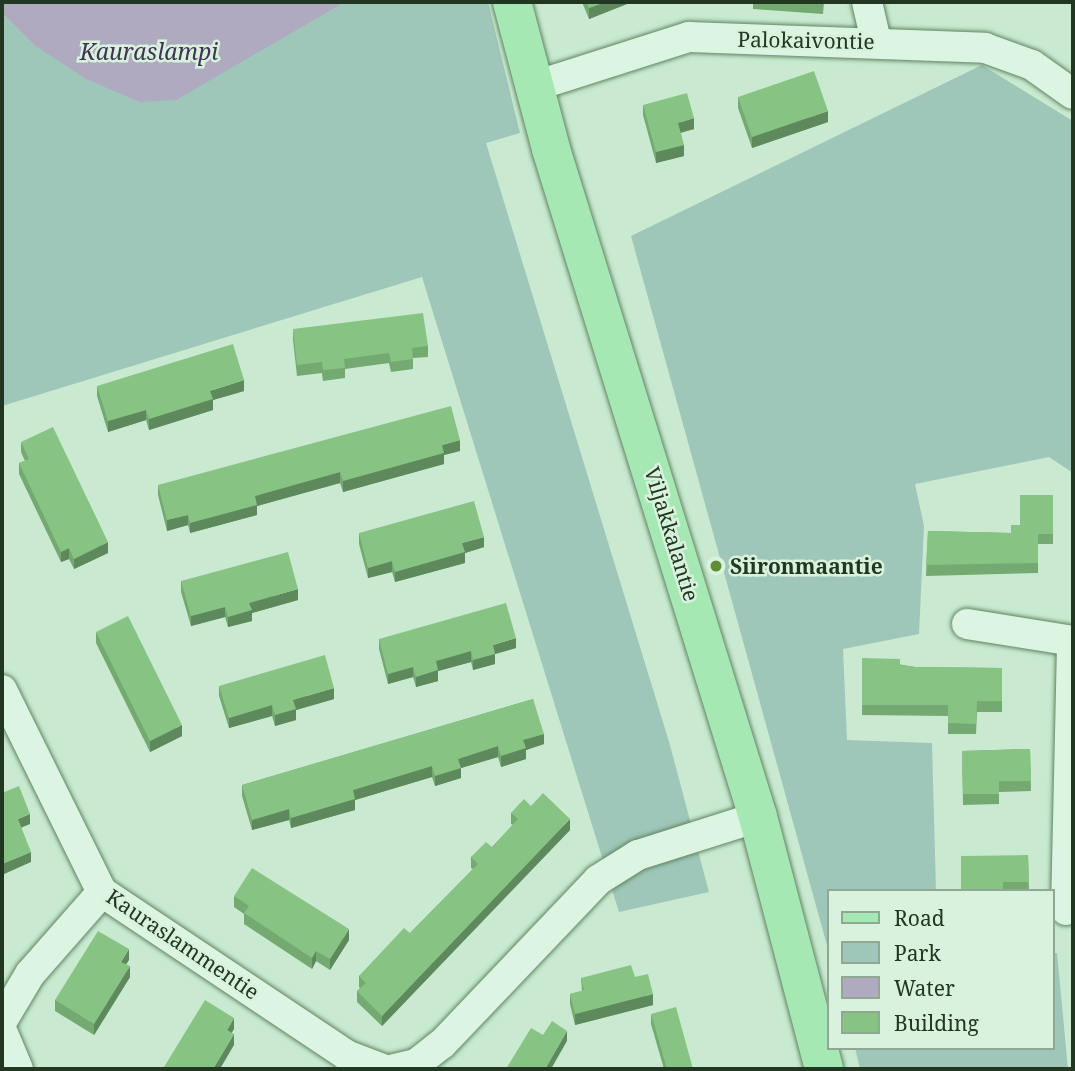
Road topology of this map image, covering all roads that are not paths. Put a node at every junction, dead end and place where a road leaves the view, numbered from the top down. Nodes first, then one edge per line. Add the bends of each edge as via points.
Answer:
1 (512, 2) edge
2 (867, 2) edge
3 (876, 41) junction
4 (535, 86) junction
5 (1073, 94) edge
6 (967, 624) dead end
7 (1073, 641) edge
8 (2, 690) edge
9 (758, 817) junction
10 (102, 892) junction
11 (1066, 910) dead end
12 (2, 1021) edge
13 (2, 1031) edge
14 (409, 1068) edge
15 (18, 1069) edge
16 (383, 1069) edge
17 (824, 1069) edge

1 - 4 main road, Viljakkalantie
2 - 3 street
3 - 4 street, Palokaivontie via 689,37
3 - 5 street, Palokaivontie via 985,48 1032,65
4 - 9 main road, Viljakkalantie
6 - 7 street
7 - 11 street
8 - 10 street, Kauraslammentie
9 - 14 street via 638,855 598,880 442,1044
9 - 17 main road, Viljakkalantie
10 - 12 street via 30,974
10 - 16 street, Kauraslammentie via 346,1055
13 - 15 street

